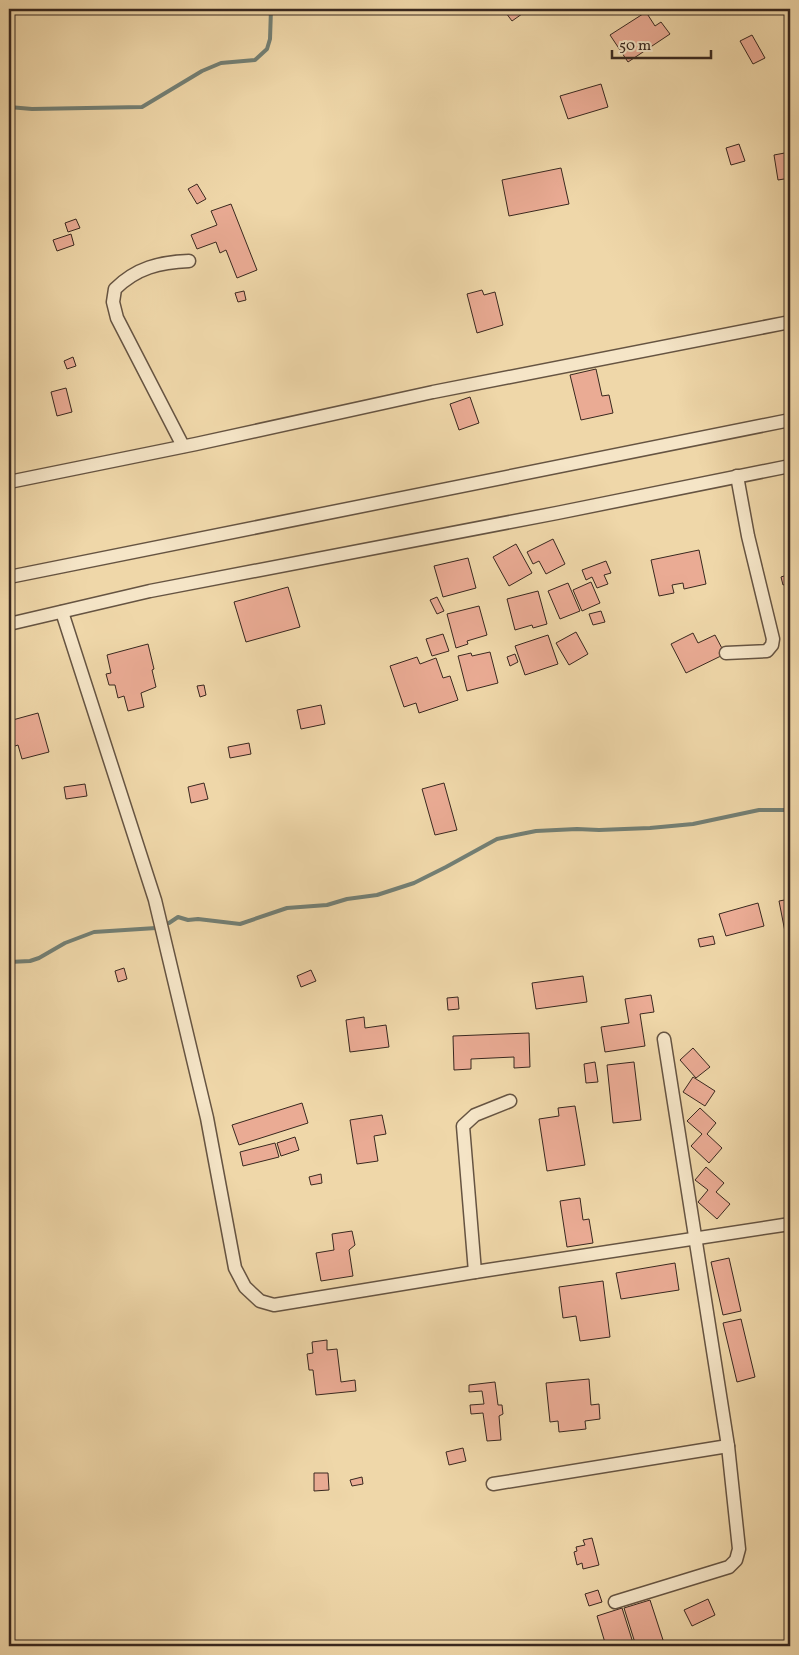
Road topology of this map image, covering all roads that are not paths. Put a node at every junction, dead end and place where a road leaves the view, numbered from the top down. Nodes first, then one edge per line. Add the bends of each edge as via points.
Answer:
1 (189, 261) dead end
2 (790, 322) edge
3 (790, 420) edge
4 (183, 446) junction
5 (790, 466) edge
6 (737, 476) junction
7 (9, 482) edge
8 (9, 577) edge
9 (62, 612) junction
10 (9, 624) edge
11 (726, 653) dead end
12 (664, 1039) dead end
13 (510, 1101) dead end
14 (790, 1224) edge
15 (696, 1239) junction
16 (475, 1272) junction
17 (728, 1446) junction
18 (493, 1484) dead end
19 (615, 1602) dead end

1 - 4 street via 159,263 136,273 115,289 113,302 117,318
2 - 4 street via 433,392
3 - 8 street
4 - 7 street
5 - 6 street
6 - 9 street via 159,589
6 - 11 street via 773,639 767,650
9 - 10 street
9 - 16 street via 155,900 207,1118 235,1268 245,1287 260,1301 274,1305
12 - 15 street
13 - 16 street via 475,1116 463,1126
14 - 15 street
15 - 16 street
15 - 17 street
17 - 18 street
17 - 19 street via 739,1549 736,1560 729,1567

